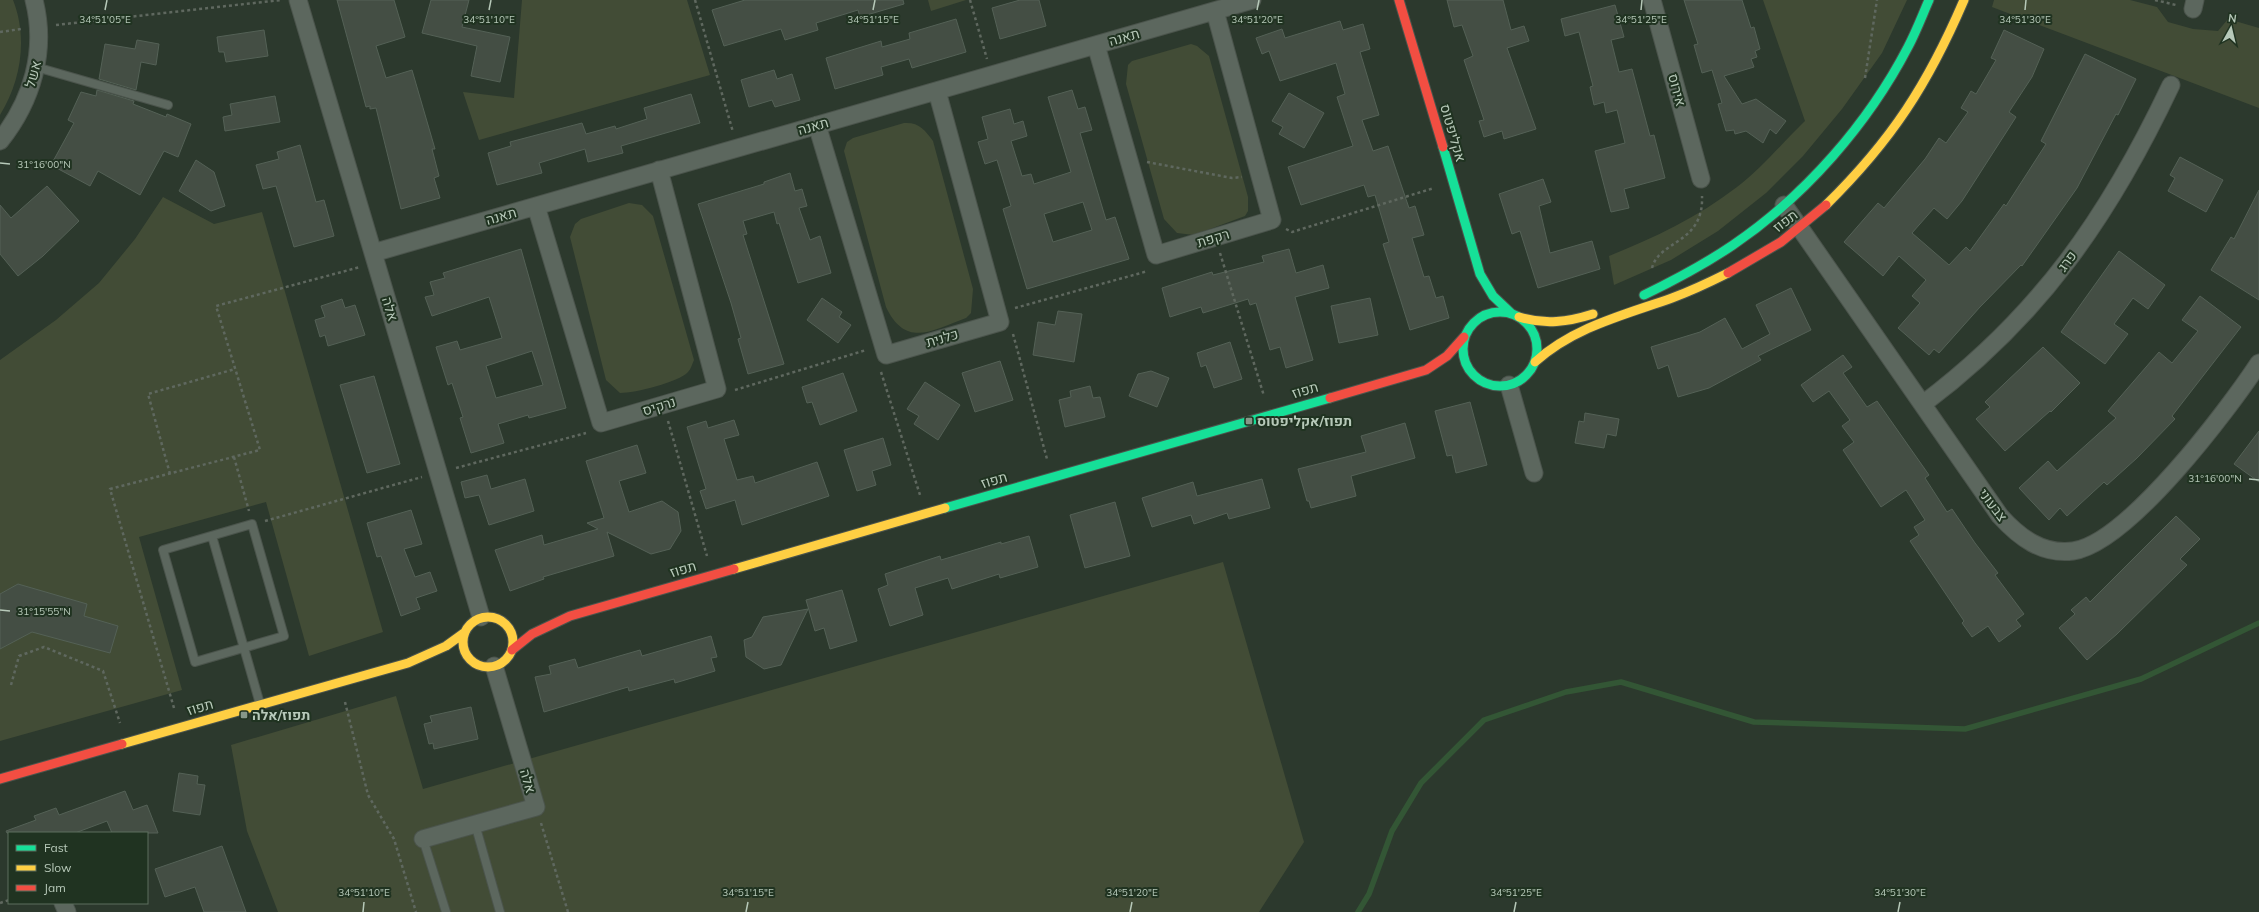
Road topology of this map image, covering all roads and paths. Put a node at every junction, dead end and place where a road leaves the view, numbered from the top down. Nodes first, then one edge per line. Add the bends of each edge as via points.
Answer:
1 (34, 0) edge
2 (281, 0) edge
3 (298, 0) edge
4 (694, 0) edge
5 (970, 0) edge
6 (1252, 0) edge
7 (1399, 0) edge
8 (1652, 0) edge
9 (1877, 0) edge
10 (1929, 0) edge
11 (1964, 0) edge
12 (1215, 11) junction
13 (39, 27) junction
14 (1096, 45) junction
15 (36, 67) junction
16 (992, 75) junction
17 (2171, 85) dead end
18 (1864, 86) dead end
19 (937, 91) junction
20 (168, 105) dead end
21 (817, 125) junction
22 (0, 142) edge
23 (738, 148) junction
24 (1129, 158) junction
25 (659, 170) junction
26 (1259, 172) junction
27 (1701, 179) joint
28 (1453, 182) junction
29 (1784, 205) junction
30 (536, 206) junction
31 (1272, 220) junction
32 (1800, 228) junction
33 (1216, 238) junction
34 (1156, 255) junction
35 (374, 258) junction
36 (1480, 274) junction
37 (1651, 292) junction
38 (1479, 294) dead end
39 (1632, 300) dead end
40 (1476, 306) dead end
41 (1605, 310) dead end
42 (1516, 316) junction
43 (998, 317) junction
44 (1466, 333) junction
45 (884, 350) junction
46 (1535, 362) junction
47 (2259, 363) edge
48 (235, 369) junction
49 (1426, 370) junction
50 (1444, 371) dead end
51 (1462, 374) dead end
52 (1476, 378) junction
53 (1509, 385) junction
54 (717, 389) junction
55 (1922, 404) junction
56 (663, 405) junction
57 (1270, 415) junction
58 (601, 423) junction
59 (260, 450) dead end
60 (234, 457) dead end
61 (438, 473) junction
62 (170, 474) dead end
63 (1534, 474) dead end
64 (1052, 478) junction
65 (926, 514) junction
66 (252, 524) junction
67 (212, 536) junction
68 (713, 575) junction
69 (570, 616) junction
70 (481, 617) junction
71 (501, 620) junction
72 (536, 620) dead end
73 (515, 621) dead end
74 (464, 633) junction
75 (244, 648) junction
76 (512, 650) junction
77 (442, 659) dead end
78 (459, 660) dead end
79 (408, 663) junction
80 (475, 663) junction
81 (494, 666) junction
82 (341, 682) junction
83 (11, 685) dead end
84 (260, 705) junction
85 (126, 743) junction
86 (0, 779) edge
87 (536, 807) junction
88 (475, 824) junction
89 (423, 839) joint
90 (416, 912) edge
91 (446, 912) edge
92 (500, 912) edge
93 (568, 912) edge

1 - 13 street, אשל
2 - 13 path
3 - 35 street, אלה
4 - 23 path
5 - 16 path
6 - 12 street, תאנה
7 - 28 street, אקליפטוס
8 - 27 street, אירוס
9 - 18 path
10 - 29 street, תפוז via 1904,57 1883,90 1820,169
11 - 32 street, תפוז via 1952,33 1910,109 1854,178
12 - 14 street, תאנה
12 - 26 street
13 - 15 street, אשל via 40,42
14 - 16 street, תאנה
14 - 24 street
15 - 20 lane
15 - 22 street, אשל via 19,112
16 - 19 street, תאנה
17 - 55 street, פרג via 2124,178 2066,264 1999,340 1962,374
19 - 21 street, תאנה
19 - 43 street
21 - 23 street, תאנה
21 - 45 street
23 - 25 street, תאנה
24 - 26 path via 1232,178
24 - 34 street
25 - 30 street, תאנה
25 - 54 street
26 - 31 street
27 - 37 path via 1702,202 1699,216 1688,234 1656,258 1652,269
28 - 31 path via 1292,232
28 - 36 street, אקליפטוס
29 - 32 street, צבעוני
29 - 37 street, תפוז via 1715,258
30 - 35 street, תאנה
30 - 58 street
31 - 33 street, רקפת
32 - 46 street, תפוז via 1732,272 1692,291 1583,330 1554,345
32 - 55 street, צבעוני
33 - 34 street, רקפת
33 - 57 path
34 - 43 path via 1148,272
35 - 48 path via 216,306
35 - 61 street, אלה
36 - 38 street, אקליפטוס
36 - 42 street, אקליפטוס via 1493,296
37 - 39 street, תפוז
40 - 44 street
41 - 42 street via 1562,322 1540,322
42 - 44 street via 1497,312 1483,315
42 - 46 street via 1525,321 1533,333 1537,347
43 - 45 street, כלנית
43 - 64 path via 1013,334
44 - 49 street, תפוז via 1447,356
44 - 52 street via 1463,359
45 - 54 path via 730,392
45 - 65 path via 880,369
46 - 53 street via 1528,374
47 - 55 street, צבעוני via 2211,430 2168,479 2121,526 2089,547 2073,551 2042,548 2013,530 2000,516
48 - 59 path
48 - 62 path via 148,394
49 - 50 street, תפוז
49 - 57 street, תפוז
51 - 52 street
52 - 53 street via 1494,386
53 - 63 street
54 - 56 street, נרקיס
56 - 58 street, נרקיס
56 - 68 path
57 - 64 street, תפוז
58 - 61 path via 594,431
60 - 66 path
61 - 66 path
61 - 70 street, אלה
64 - 65 street, תפוז
65 - 68 street, תפוז
66 - 67 lane
66 - 75 lane via 284,636
67 - 75 lane
67 - 75 lane via 163,550 195,662
68 - 69 street, תפוז
69 - 72 street, תפוז
69 - 76 street, תפוז via 532,634
70 - 71 street via 491,616
70 - 74 street via 472,621
71 - 73 street
71 - 76 street via 508,626 512,635
74 - 79 street, תפוז via 446,646
74 - 80 street via 463,648 467,657
75 - 84 lane
76 - 81 street via 503,662
77 - 79 street, תפוז
78 - 80 street
79 - 82 street, תפוז
80 - 81 street via 484,667
81 - 87 street, אלה
82 - 84 street, תפוז
82 - 90 path via 368,795 394,839
83 - 85 path via 19,656 44,647 103,671
84 - 85 street, תפוז
85 - 86 street, תפוז
87 - 88 street, אלה
87 - 93 path
88 - 89 street, אלה
88 - 92 lane
89 - 91 lane

